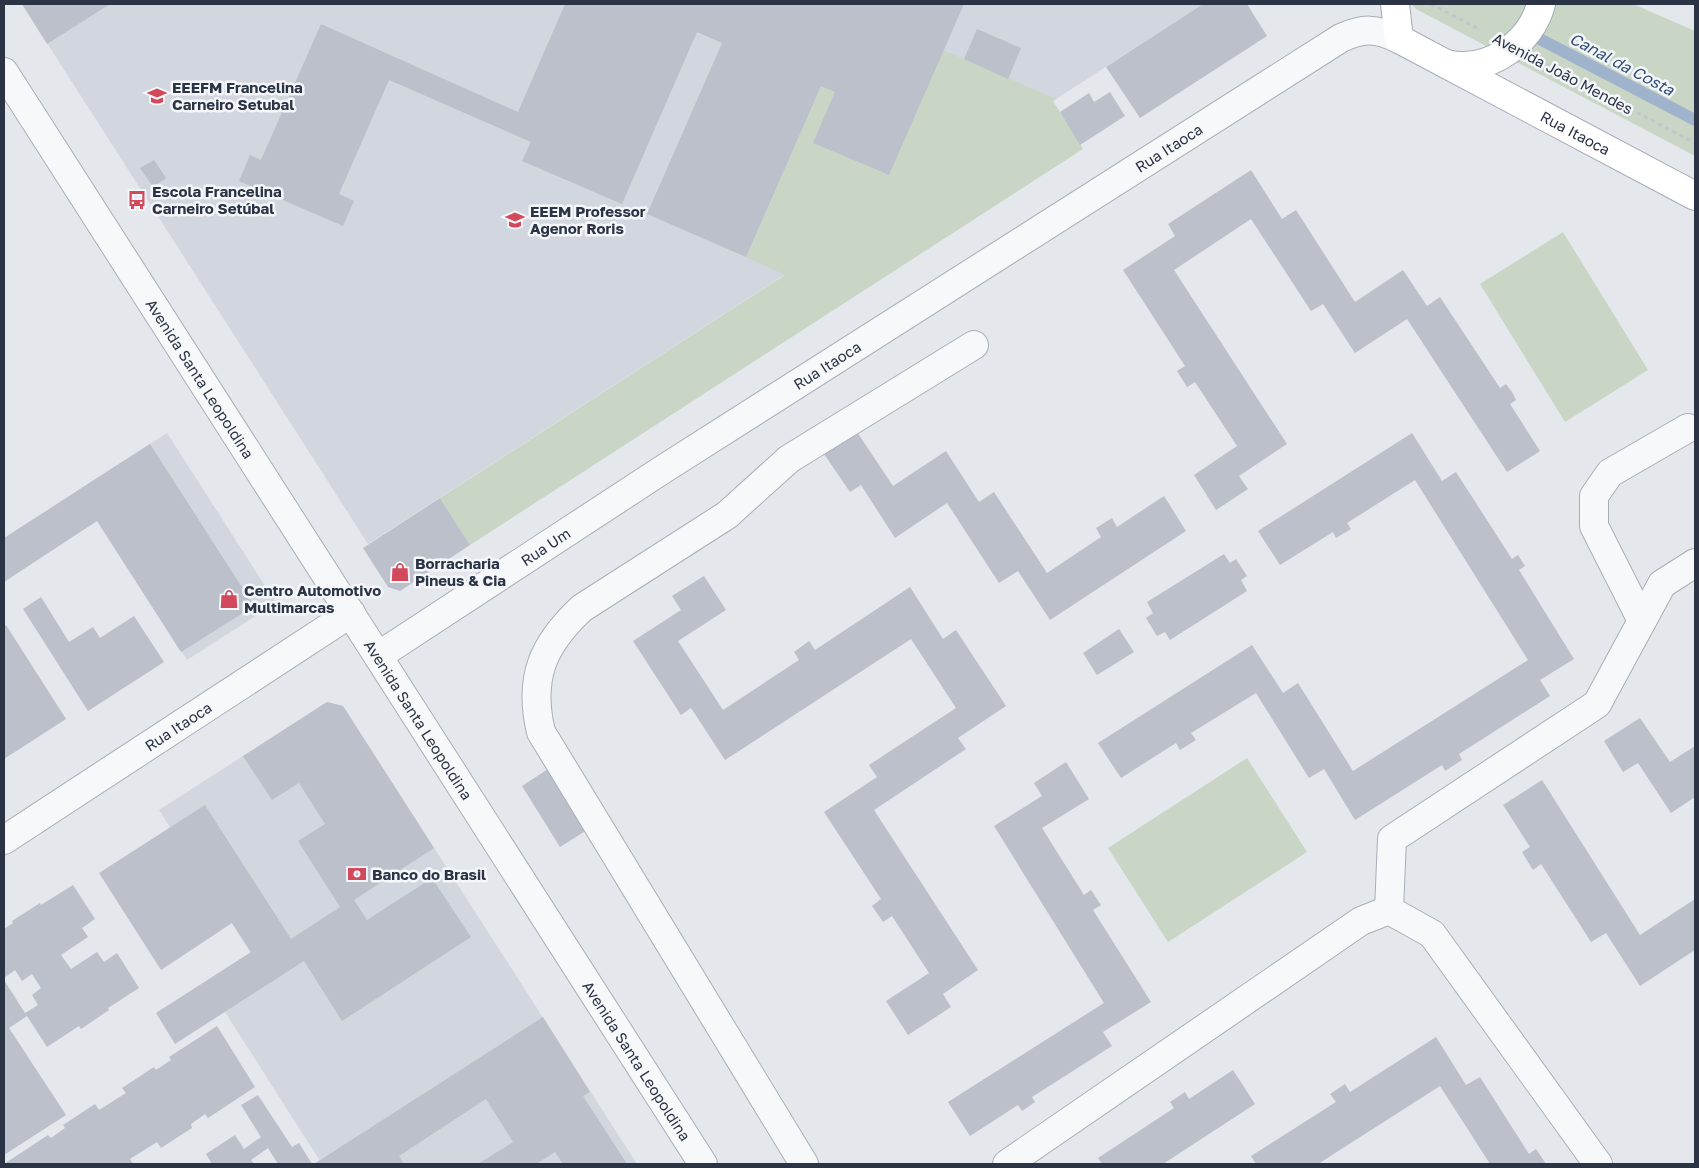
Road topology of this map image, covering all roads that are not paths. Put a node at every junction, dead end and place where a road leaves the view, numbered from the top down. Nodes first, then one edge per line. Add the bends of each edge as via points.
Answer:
1 (1395, 4) edge
2 (1540, 4) edge
3 (1399, 39) junction
4 (1444, 63) junction
5 (4, 72) edge
6 (1695, 196) edge
7 (974, 345) dead end
8 (1688, 428) dead end
9 (662, 470) joint
10 (1695, 563) edge
11 (351, 613) junction
12 (1642, 621) junction
13 (378, 656) junction
14 (4, 840) edge
15 (1388, 910) junction
16 (703, 1164) edge
17 (804, 1164) edge
18 (1007, 1164) edge
19 (1598, 1164) edge

1 - 3 main road
2 - 4 main road via 1534,22 1520,41 1501,56 1479,64 1455,66
3 - 4 main road, Rua Itaoca
3 - 9 street, Rua Itaoca via 1385,32 1370,30 1341,38
4 - 6 main road, Rua Itaoca
5 - 11 street, Avenida Santa Leopoldina
7 - 17 street via 789,459 727,515 582,608 553,639 538,676 536,713 541,732
8 - 12 street via 1610,473 1594,496 1594,526
9 - 13 street, Rua Um
10 - 12 street via 1662,584
11 - 13 street, Avenida Santa Leopoldina
11 - 14 street, Rua Itaoca
12 - 15 street via 1597,704 1392,839
13 - 16 street, Avenida Santa Leopoldina
15 - 18 street via 1361,921
15 - 19 street via 1432,934

